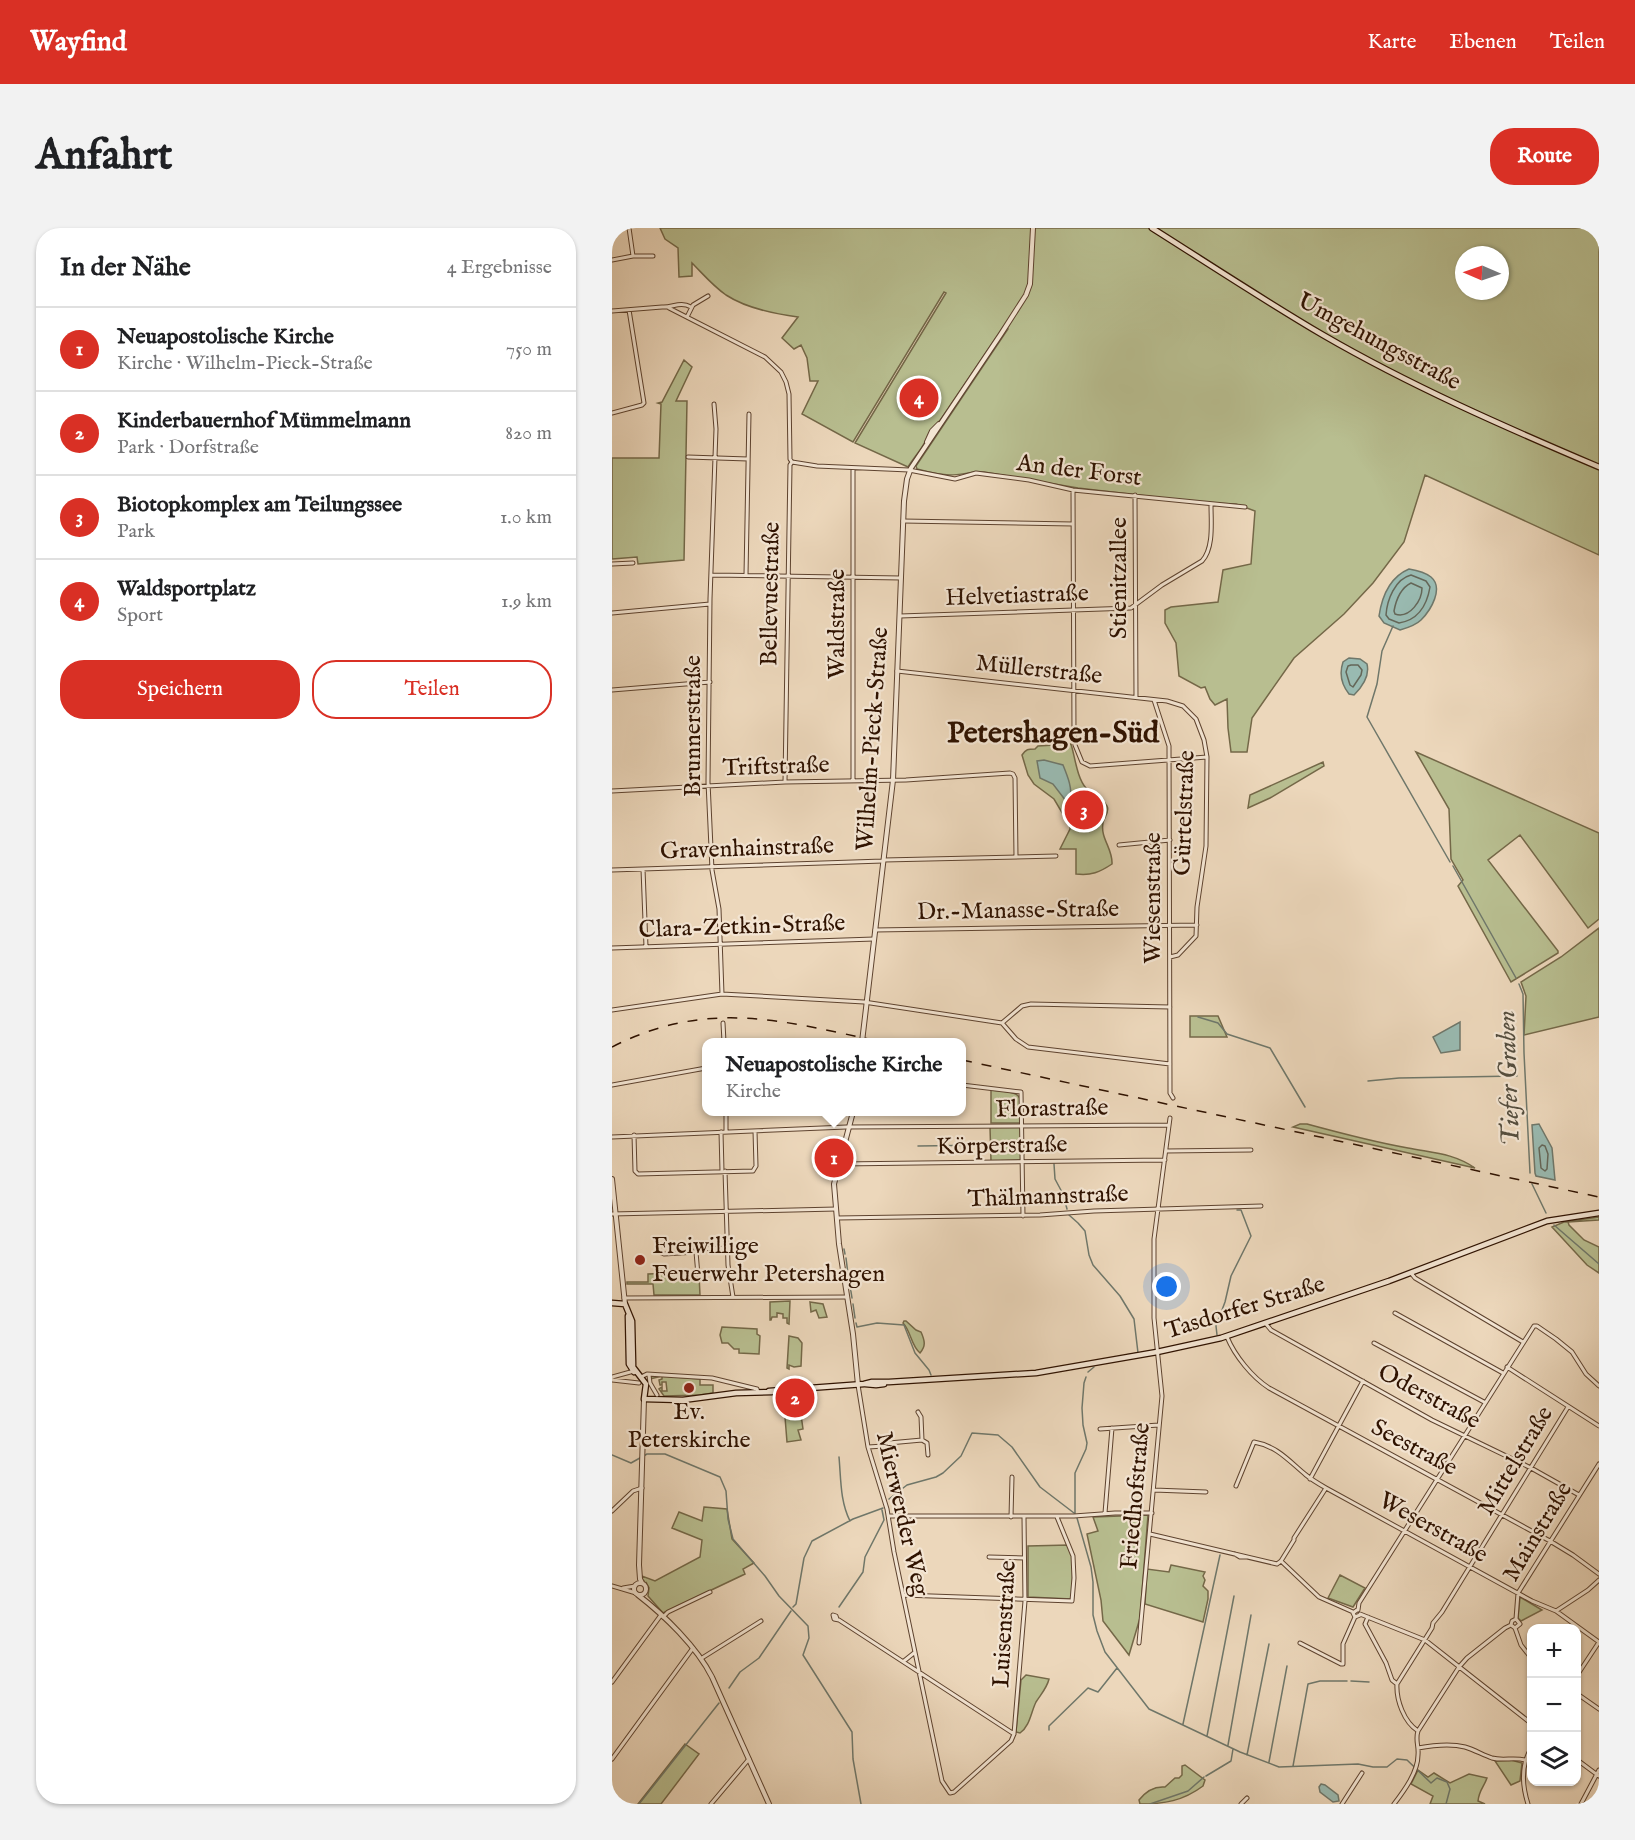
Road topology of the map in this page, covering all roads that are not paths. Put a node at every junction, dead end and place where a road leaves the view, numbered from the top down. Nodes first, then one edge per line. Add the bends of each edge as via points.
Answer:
1 (629, 228) edge
2 (1033, 228) edge
3 (1152, 228) edge
4 (633, 256) junction
5 (653, 256) dead end
6 (612, 260) edge
7 (708, 296) dead end
8 (691, 307) junction
9 (669, 308) junction
10 (629, 310) junction
11 (612, 311) edge
12 (687, 318) junction
13 (714, 404) dead end
14 (612, 413) edge
15 (749, 414) dead end
16 (688, 457) dead end
17 (715, 457) junction
18 (748, 459) junction
19 (792, 462) junction
20 (1599, 467) edge
21 (853, 468) junction
22 (909, 470) junction
23 (1073, 490) junction
24 (1135, 495) junction
25 (1210, 505) junction
26 (1245, 507) dead end
27 (903, 521) junction
28 (1073, 524) junction
29 (633, 563) dead end
30 (612, 564) edge
31 (712, 575) junction
32 (746, 575) junction
33 (788, 576) junction
34 (853, 577) junction
35 (901, 578) junction
36 (710, 604) junction
37 (1135, 605) junction
38 (1073, 610) junction
39 (612, 613) edge
40 (900, 616) junction
41 (897, 671) junction
42 (710, 682) junction
43 (612, 690) edge
44 (1073, 691) junction
45 (1136, 697) junction
46 (1154, 700) junction
47 (1176, 702) joint
48 (1207, 757) junction
49 (1169, 760) junction
50 (893, 780) junction
51 (853, 781) junction
52 (785, 782) junction
53 (708, 785) junction
54 (612, 791) edge
55 (1170, 840) junction
56 (1119, 845) dead end
57 (1056, 856) dead end
58 (1016, 857) junction
59 (883, 861) junction
60 (712, 867) junction
61 (643, 869) junction
62 (612, 870) edge
63 (1170, 925) junction
64 (1197, 925) junction
65 (875, 930) junction
66 (874, 939) junction
67 (720, 944) junction
68 (646, 947) junction
69 (612, 948) edge
70 (1170, 957) junction
71 (722, 994) junction
72 (867, 1002) junction
73 (1170, 1007) junction
74 (612, 1010) edge
75 (723, 1023) dead end
76 (1002, 1023) junction
77 (724, 1038) edge
78 (862, 1038) edge
79 (1170, 1064) junction
80 (702, 1069) edge
81 (612, 1085) edge
82 (966, 1085) edge
83 (1173, 1098) dead end
84 (726, 1116) edge
85 (853, 1116) edge
86 (1170, 1118) dead end
87 (1169, 1125) junction
88 (1022, 1126) junction
89 (851, 1127) junction
90 (755, 1131) junction
91 (721, 1132) junction
92 (726, 1132) junction
93 (633, 1136) junction
94 (612, 1137) edge
95 (1251, 1150) dead end
96 (1166, 1151) junction
97 (1165, 1160) junction
98 (1023, 1162) junction
99 (840, 1164) junction
100 (724, 1171) junction
101 (612, 1179) edge
102 (1261, 1206) dead end
103 (1159, 1208) junction
104 (836, 1209) junction
105 (726, 1210) junction
106 (1599, 1213) edge
107 (614, 1214) edge
108 (1023, 1216) junction
109 (837, 1218) junction
110 (727, 1248) junction
111 (659, 1252) dead end
112 (696, 1252) junction
113 (1411, 1273) junction
114 (698, 1275) dead end
115 (733, 1297) junction
116 (847, 1297) junction
117 (625, 1301) junction
118 (612, 1303) edge
119 (1395, 1313) dead end
120 (1266, 1324) junction
121 (1227, 1337) junction
122 (1523, 1342) junction
123 (1374, 1343) dead end
124 (1157, 1352) junction
125 (1506, 1367) junction
126 (634, 1371) junction
127 (1503, 1373) junction
128 (649, 1374) junction
129 (612, 1379) edge
130 (640, 1379) junction
131 (1364, 1381) junction
132 (737, 1383) junction
133 (858, 1384) junction
134 (1599, 1386) edge
135 (758, 1392) junction
136 (736, 1393) junction
137 (657, 1395) dead end
138 (644, 1399) junction
139 (1484, 1402) junction
140 (1568, 1407) junction
141 (918, 1412) dead end
142 (1160, 1425) junction
143 (1339, 1426) junction
144 (1599, 1426) edge
145 (1112, 1428) junction
146 (1100, 1429) dead end
147 (1464, 1435) junction
148 (922, 1440) junction
149 (868, 1447) junction
150 (928, 1455) dead end
151 (1599, 1464) edge
152 (1531, 1468) junction
153 (1012, 1477) dead end
154 (1311, 1479) junction
155 (1438, 1479) junction
156 (1236, 1486) dead end
157 (642, 1488) junction
158 (1326, 1488) junction
159 (1154, 1490) junction
160 (1206, 1492) dead end
161 (1579, 1495) junction
162 (612, 1511) edge
163 (1152, 1513) junction
164 (1105, 1514) junction
165 (1503, 1515) junction
166 (889, 1516) junction
167 (1011, 1517) junction
168 (1024, 1517) junction
169 (1057, 1517) junction
170 (1404, 1531) junction
171 (1150, 1534) junction
172 (1550, 1541) junction
173 (989, 1557) dead end
174 (1024, 1558) junction
175 (1281, 1562) junction
176 (639, 1565) junction
177 (1470, 1567) junction
178 (1599, 1574) edge
179 (1599, 1580) edge
180 (642, 1583) junction
181 (635, 1585) junction
182 (614, 1586) edge
183 (645, 1592) junction
184 (710, 1592) dead end
185 (1518, 1593) junction
186 (637, 1594) junction
187 (903, 1595) junction
188 (1025, 1601) junction
189 (650, 1605) junction
190 (1556, 1611) junction
191 (1357, 1612) junction
192 (662, 1616) junction
193 (1368, 1617) junction
194 (837, 1619) dead end
195 (1516, 1620) junction
196 (761, 1621) dead end
197 (1511, 1625) junction
198 (1515, 1628) junction
199 (1425, 1640) junction
200 (1599, 1642) edge
201 (1139, 1643) dead end
202 (1300, 1643) dead end
203 (693, 1648) junction
204 (915, 1651) junction
205 (1527, 1653) edge
206 (702, 1658) junction
207 (904, 1661) junction
208 (1459, 1667) junction
209 (1581, 1669) edge
210 (920, 1672) junction
211 (612, 1682) edge
212 (1397, 1684) junction
213 (1581, 1696) edge
214 (1599, 1709) edge
215 (1527, 1720) edge
216 (1418, 1731) junction
217 (1014, 1734) junction
218 (1418, 1748) junction
219 (612, 1759) edge
220 (748, 1759) junction
221 (1526, 1760) joint
222 (1581, 1763) edge
223 (1599, 1770) edge
224 (1362, 1773) dead end
225 (1598, 1775) edge
226 (1247, 1797) dead end
227 (711, 1804) edge
228 (769, 1804) edge
229 (1241, 1804) edge
230 (1342, 1804) edge
231 (1394, 1804) edge
232 (1528, 1804) edge
233 (1581, 1804) edge

1 - 4 street
2 - 22 street, Wilhelm-Pieck-Straße via 1026,295
3 - 20 main road, Umgehungsstraße via 1282,311 1368,360 1460,406
4 - 5 street
4 - 6 street
7 - 8 street
8 - 9 street via 680,304
8 - 12 street
9 - 10 street
9 - 12 street, Bellevuestraße
10 - 11 street
10 - 14 street via 644,403
12 - 19 street, Bellevuestraße via 771,362 780,372 786,382 790,407
13 - 17 street, Brunnerstraße
15 - 18 street
16 - 17 street
17 - 18 street
17 - 31 street, Brunnerstraße
18 - 32 street
19 - 21 street, An der Forst
19 - 33 street, Bellevuestraße
21 - 22 street, An der Forst
21 - 34 street, Waldstraße
22 - 23 street, An der Forst via 955,479 976,473
22 - 27 street, Wilhelm-Pieck-Straße
23 - 24 street, An der Forst
23 - 28 street
24 - 25 street, An der Forst
24 - 37 street, Stienitzallee
25 - 26 street, An der Forst
25 - 37 street via 1207,555
27 - 28 street
27 - 35 street, Wilhelm-Pieck-Straße
28 - 38 street
29 - 30 street
31 - 32 street
31 - 36 street, Brunnerstraße
32 - 33 street
33 - 34 street
33 - 52 street, Bellevuestraße
34 - 35 street
34 - 51 street, Waldstraße
35 - 40 street, Wilhelm-Pieck-Straße
36 - 39 street
36 - 42 street, Brunnerstraße
37 - 38 street, Helvetiastraße
37 - 45 street, Stienitzallee
38 - 40 street, Helvetiastraße
38 - 44 street
40 - 41 street, Wilhelm-Pieck-Straße
41 - 44 street, Müllerstraße
41 - 50 street, Wilhelm-Pieck-Straße
42 - 43 street
42 - 53 street, Brunnerstraße
44 - 45 street, Müllerstraße
44 - 49 street via 1074,741 1086,765
45 - 46 street, Müllerstraße
46 - 47 street, Müllerstraße
46 - 49 street, Wiesenstraße via 1168,740
47 - 48 street, Gürtelstraße via 1196,719
48 - 49 street
48 - 64 street, Gürtelstraße via 1206,846
49 - 55 street, Wiesenstraße
50 - 51 street, Triftstraße
50 - 58 street, Triftstraße via 1010,772 1014,778
50 - 59 street, Wilhelm-Pieck-Straße
51 - 52 street, Triftstraße
52 - 53 street, Triftstraße
53 - 54 street, Triftstraße
53 - 60 street, Brunnerstraße
55 - 56 street
55 - 63 street, Wiesenstraße
57 - 58 street, Gravenhainstraße
58 - 59 street, Gravenhainstraße
59 - 60 street, Gravenhainstraße
59 - 65 street, Wilhelm-Pieck-Straße
60 - 61 street, Gravenhainstraße
60 - 67 street, Brunnerstraße
61 - 62 street, Gravenhainstraße
61 - 68 street
63 - 64 street, Dr.-Manasse-Straße
63 - 65 street, Dr.-Manasse-Straße
63 - 70 street, Wiesenstraße
64 - 70 street, Gürtelstraße via 1194,939 1178,955
65 - 66 street, Wilhelm-Pieck-Straße
66 - 67 street, Clara-Zetkin-Straße
66 - 72 street, Wilhelm-Pieck-Straße
67 - 68 street, Clara-Zetkin-Straße
67 - 71 street, Brunnerstraße
68 - 69 street, Clara-Zetkin-Straße
70 - 73 street, Wiesenstraße
71 - 72 street
71 - 74 street
72 - 76 street
72 - 78 street, Wilhelm-Pieck-Straße
73 - 76 street via 1026,1004
73 - 79 street, Wiesenstraße
75 - 77 street
76 - 79 street via 1028,1047
79 - 83 street, Wiesenstraße
80 - 81 street
82 - 88 street via 1022,1092
84 - 92 street
85 - 89 street
86 - 87 street, Friedhofstraße
87 - 88 street, Florastraße
87 - 96 street, Friedhofstraße
88 - 89 street, Florastraße
88 - 98 street
89 - 90 street, Florastraße
89 - 99 street
90 - 92 street, Florastraße
90 - 100 street via 756,1168
91 - 92 street, Florastraße
91 - 93 street, Florastraße
91 - 100 street
93 - 94 street, Florastraße
93 - 100 street via 638,1174
95 - 96 street
96 - 97 street, Friedhofstraße
97 - 98 street, Körperstraße
97 - 103 street, Friedhofstraße
98 - 99 street, Körperstraße
98 - 108 street
99 - 104 street via 835,1182
100 - 105 street
101 - 107 street
102 - 103 street, Thälmannstraße
103 - 108 street, Thälmannstraße
103 - 124 street, Friedhofstraße via 1154,1256
104 - 105 street
104 - 109 street
105 - 107 street
105 - 110 street
106 - 113 main road, Tasdorfer Straße via 1547,1221
107 - 117 street
108 - 109 street, Thälmannstraße
109 - 116 street
110 - 112 street
110 - 115 street
111 - 112 street
112 - 114 street
113 - 120 main road, Tasdorfer Straße
113 - 122 street
115 - 116 street
115 - 117 street
116 - 133 street
117 - 118 main road
117 - 126 main road via 632,1321
119 - 127 street
120 - 121 main road, Tasdorfer Straße
120 - 131 street, Oderstraße
121 - 124 main road, Tasdorfer Straße
121 - 143 street, Seestraße via 1263,1384
122 - 125 street
122 - 134 street via 1534,1326 1565,1346
123 - 139 street
124 - 133 main road, Tasdorfer Straße via 1036,1373
124 - 142 street, Friedhofstraße via 1162,1396
125 - 127 street
125 - 140 street
126 - 129 street
126 - 130 main road
127 - 139 street
128 - 130 street
128 - 132 street
128 - 137 street
129 - 130 street
130 - 138 main road via 646,1384
131 - 143 street
131 - 147 street, Oderstraße
132 - 135 street
132 - 136 street
133 - 135 main road, Tasdorfer Straße
133 - 149 street, Mierwerder Weg
135 - 136 main road, Tasdorfer Straße
136 - 138 main road, Tasdorfer Straße via 691,1399
138 - 157 street
139 - 147 street
140 - 144 street
140 - 152 street, Mittelstraße
141 - 148 street
142 - 145 street
142 - 159 street, Friedhofstraße
143 - 154 street
143 - 155 street, Seestraße
145 - 146 street
145 - 164 street
147 - 152 street, Oderstraße
147 - 155 street
148 - 149 street
148 - 150 street via 927,1443
149 - 166 street, Mierwerder Weg
151 - 161 street, Mainstraße
152 - 161 street, Oderstraße
152 - 165 street, Mittelstraße
153 - 167 street
154 - 156 street, Weserstraße via 1277,1450 1254,1442
154 - 158 street, Weserstraße
155 - 165 street, Seestraße
155 - 170 street
157 - 162 street via 633,1491
157 - 176 street
158 - 170 street, Weserstraße
158 - 175 street
159 - 160 street
159 - 163 street, Friedhofstraße
161 - 172 street, Mainstraße
163 - 164 street
163 - 171 street, Friedhofstraße
164 - 169 street
165 - 172 street, Seestraße
165 - 177 street, Mittelstraße
166 - 167 street
166 - 187 street, Mierwerder Weg
167 - 168 street
168 - 169 street
168 - 174 street, Luisenstraße
169 - 188 street via 1073,1556 1072,1601
170 - 177 street, Weserstraße
170 - 191 street
171 - 175 street
171 - 201 street, Friedhofstraße
172 - 178 street, Seestraße
172 - 185 street, Mainstraße
173 - 174 street
174 - 188 street, Luisenstraße
175 - 191 street via 1319,1597
176 - 180 street
176 - 181 street
177 - 185 street, Weserstraße
177 - 199 street, Mittelstraße
179 - 190 street
180 - 181 street
180 - 183 street
181 - 182 street
181 - 186 street
182 - 186 street
183 - 186 street
183 - 189 street
184 - 192 street
185 - 190 street, Weserstraße
185 - 195 street, Mainstraße
186 - 189 street
187 - 188 street
187 - 204 street, Mierwerder Weg
188 - 217 street, Luisenstraße
189 - 192 street
190 - 200 street, Weserstraße
191 - 193 street
191 - 202 street via 1343,1644 1343,1664
192 - 203 street
192 - 211 street
193 - 199 street
193 - 212 street via 1365,1624
194 - 207 street
195 - 197 street
195 - 198 street, Mainstraße via 1520,1624
196 - 206 street
197 - 198 street
197 - 208 street
198 - 205 street
199 - 208 street
199 - 212 street, Mittelstraße
200 - 209 street
203 - 206 street
203 - 219 street
204 - 207 street
204 - 210 street, Mierwerder Weg
206 - 220 street
207 - 210 street
208 - 215 street
208 - 216 street
210 - 217 street
210 - 217 street, Mierwerder Weg via 942,1781 950,1793
212 - 216 street via 1409,1724
213 - 214 street
216 - 218 street
218 - 221 street via 1456,1745 1494,1758
218 - 231 street via 1415,1767
220 - 227 street
220 - 228 street
221 - 232 street via 1523,1782
222 - 225 street
223 - 225 street
224 - 230 street
225 - 233 street
226 - 229 street

